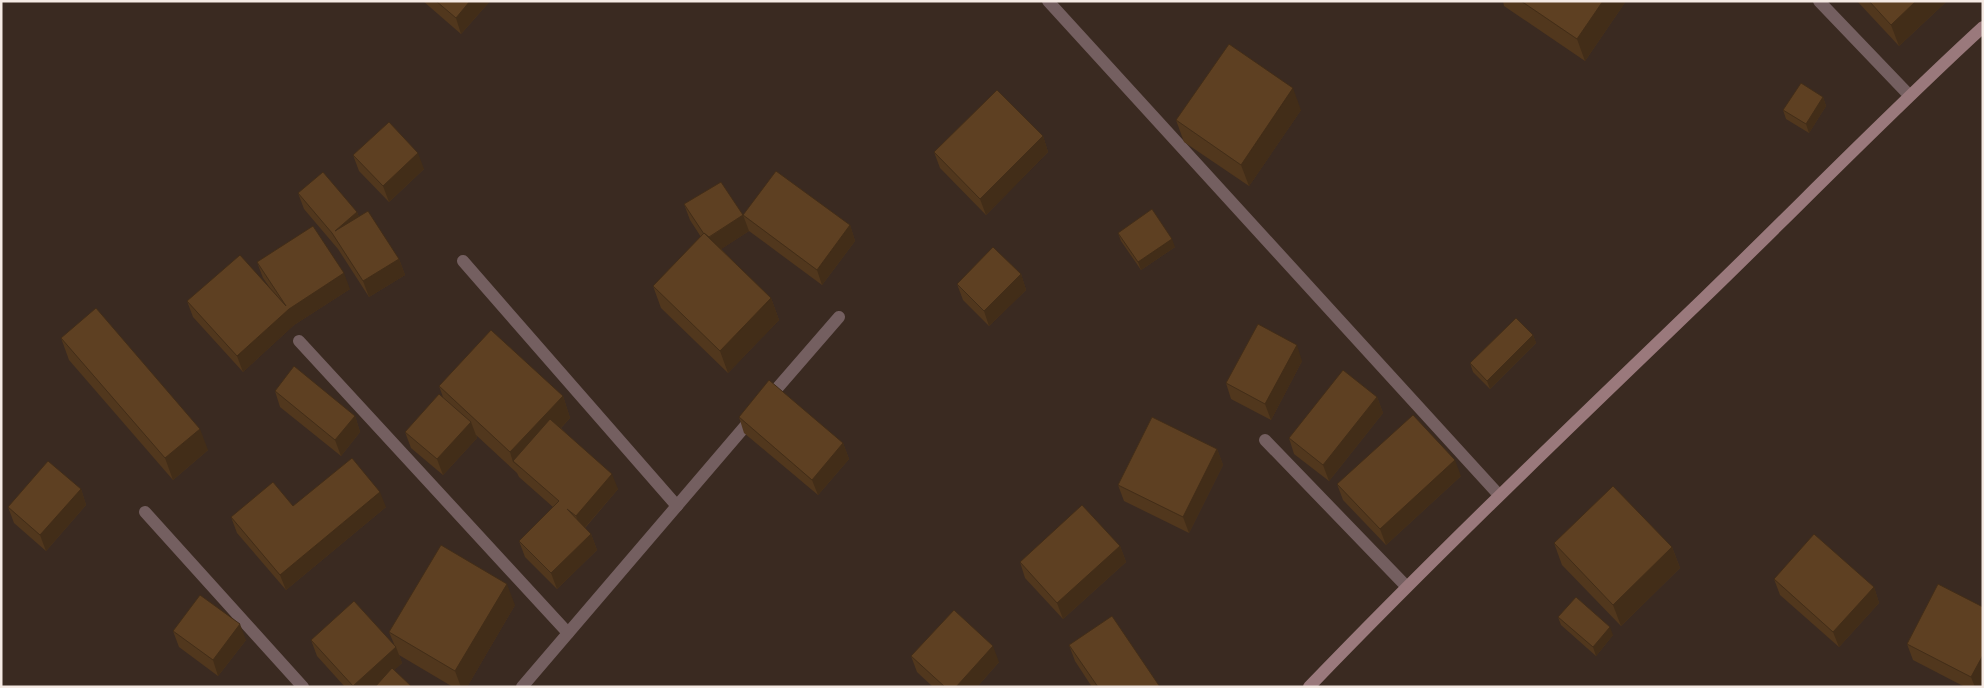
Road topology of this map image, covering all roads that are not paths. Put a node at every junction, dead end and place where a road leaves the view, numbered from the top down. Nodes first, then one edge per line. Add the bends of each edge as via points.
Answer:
1 (1048, 1) edge
2 (1819, 1) edge
3 (1983, 27) edge
4 (1909, 95) junction
5 (463, 261) dead end
6 (839, 317) dead end
7 (299, 341) dead end
8 (1265, 440) dead end
9 (1499, 495) junction
10 (677, 506) junction
11 (145, 512) dead end
12 (1406, 586) junction
13 (568, 633) junction
14 (303, 687) edge
15 (522, 687) edge
16 (1309, 687) edge

1 - 9 street
2 - 4 street
3 - 4 street
4 - 9 street
5 - 10 street
6 - 10 street
7 - 13 street
8 - 12 street
9 - 12 street
10 - 13 street
11 - 14 street
12 - 16 street
13 - 15 street

